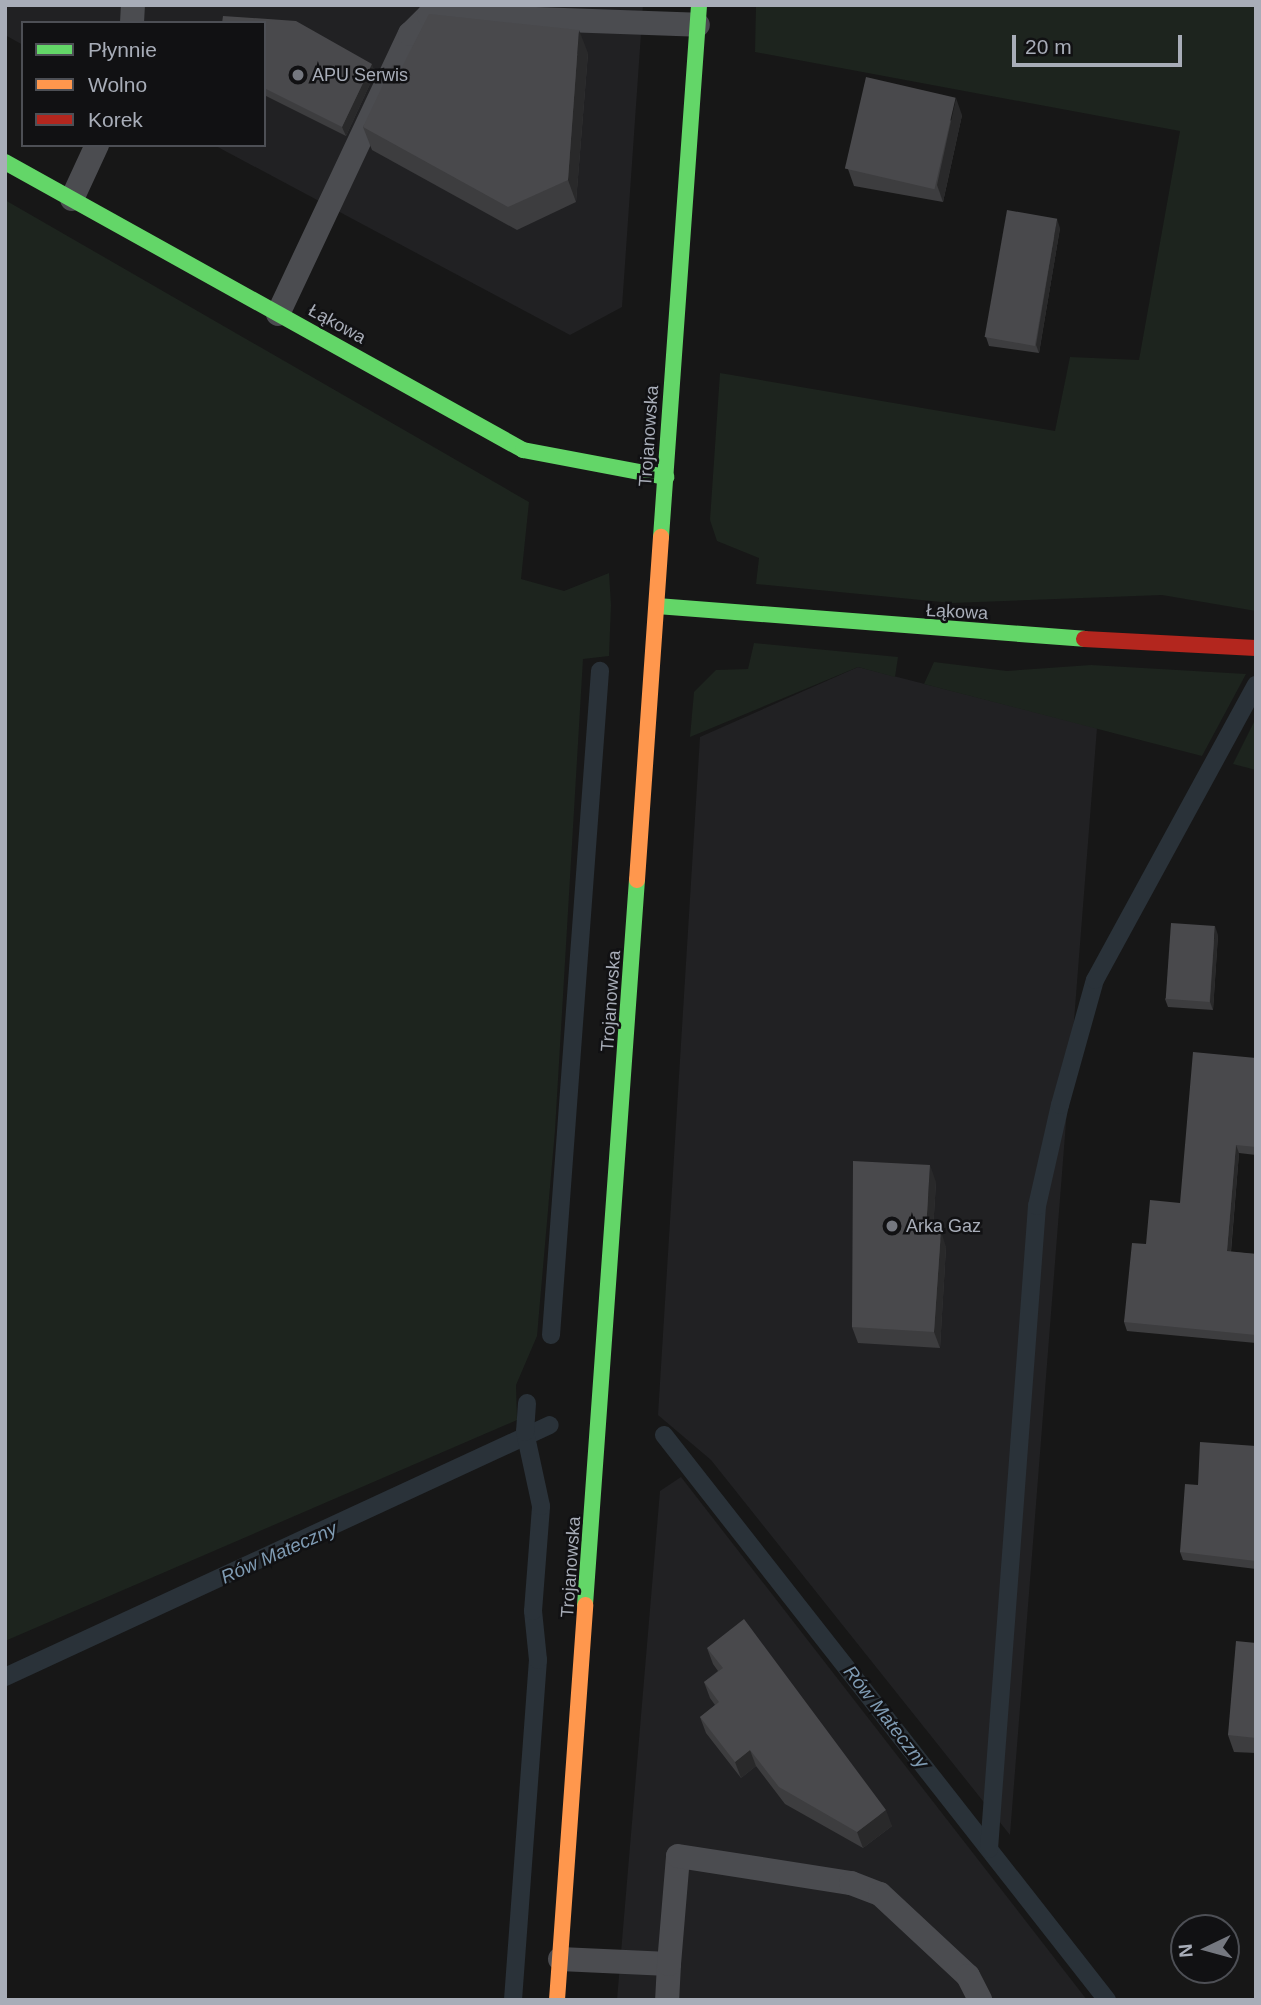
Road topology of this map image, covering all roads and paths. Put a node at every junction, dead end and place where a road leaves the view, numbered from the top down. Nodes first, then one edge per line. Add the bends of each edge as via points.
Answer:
1 (699, 15) edge
2 (96, 147) edge
3 (5, 162) edge
4 (72, 199) junction
5 (278, 314) junction
6 (666, 477) junction
7 (657, 606) junction
8 (1256, 648) edge
9 (560, 1959) junction
10 (669, 1964) junction
11 (557, 2000) edge
12 (667, 2000) edge
13 (980, 2000) edge

1 - 5 lane via 429,15 410,34
1 - 6 street, Trojanowska
2 - 4 lane
3 - 4 street, Łąkowa
4 - 5 street, Łąkowa
5 - 6 street, Łąkowa via 523,450
6 - 7 street, Trojanowska
7 - 8 street, Łąkowa via 888,628
7 - 9 street, Trojanowska
9 - 10 lane
9 - 11 street, Trojanowska
10 - 12 lane
10 - 13 lane via 678,1856 851,1883 880,1894 968,1976

